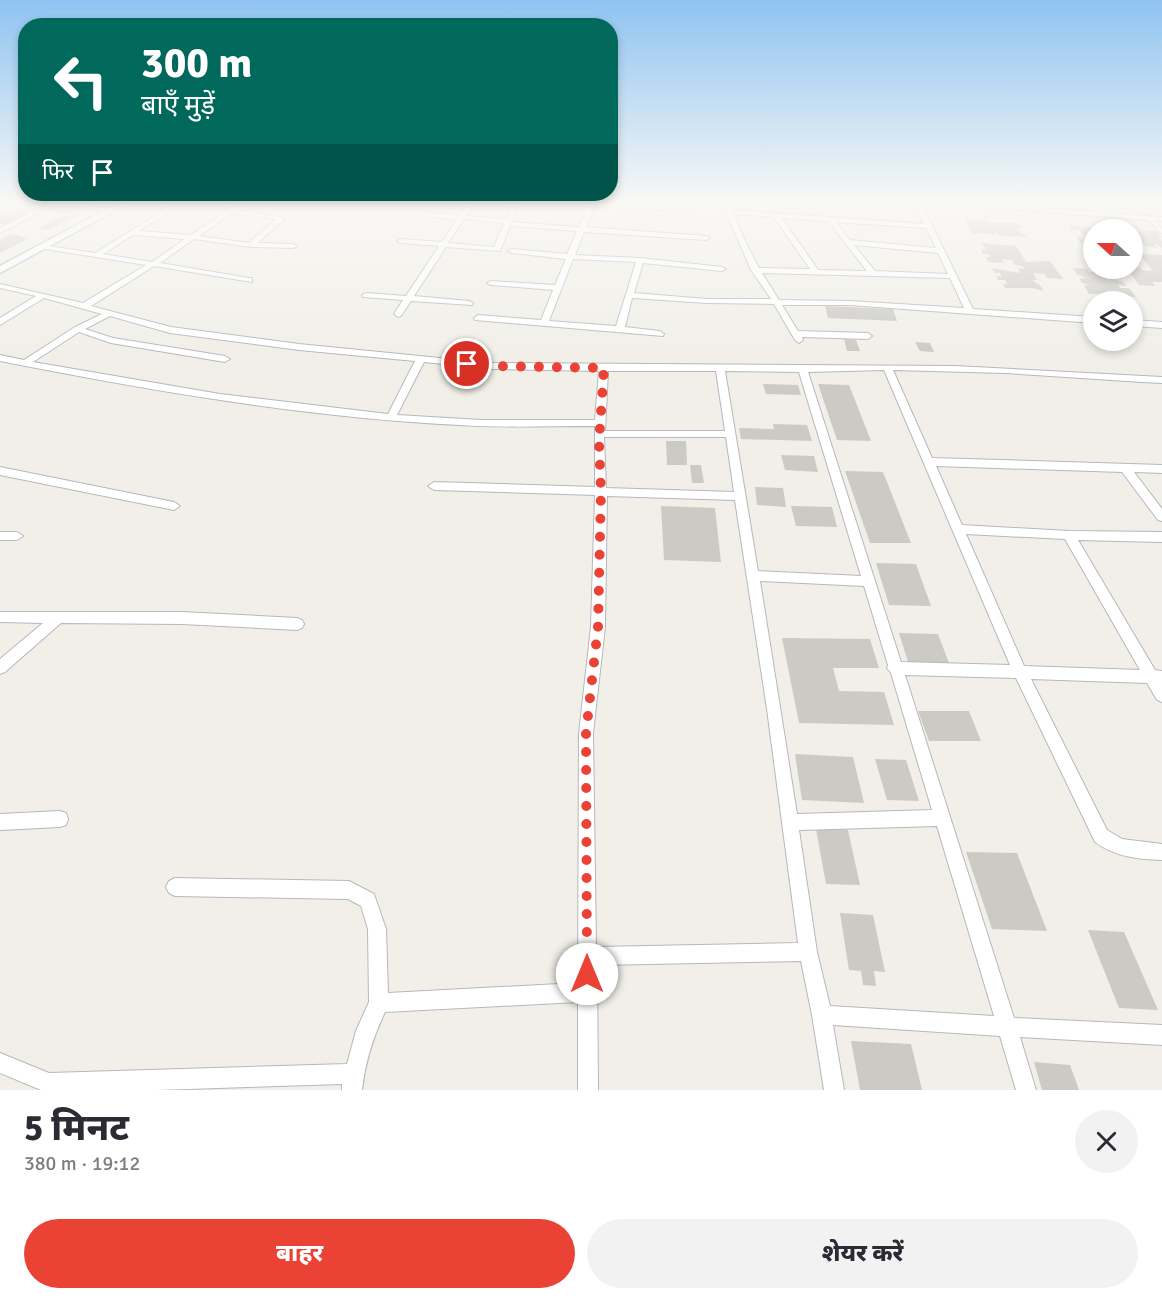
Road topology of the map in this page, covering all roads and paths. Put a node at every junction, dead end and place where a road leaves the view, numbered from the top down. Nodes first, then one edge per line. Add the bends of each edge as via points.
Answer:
1 (26, 254) edge
2 (31, 254) edge
3 (89, 254) edge
4 (168, 254) edge
5 (437, 254) edge
6 (540, 254) edge
7 (571, 254) edge
8 (747, 254) edge
9 (803, 254) edge
10 (857, 254) edge
11 (941, 254) edge
12 (96, 255) joint
13 (570, 257) junction
14 (640, 260) junction
15 (153, 264) junction
16 (0, 269) edge
17 (722, 269) dead end
18 (755, 270) junction
19 (816, 272) junction
20 (873, 274) junction
21 (952, 276) junction
22 (249, 280) dead end
23 (490, 283) dead end
24 (0, 286) edge
25 (559, 288) junction
26 (43, 295) junction
27 (366, 295) dead end
28 (629, 295) junction
29 (408, 299) junction
30 (776, 302) junction
31 (469, 303) dead end
32 (83, 307) junction
33 (970, 312) junction
34 (108, 314) junction
35 (399, 314) dead end
36 (478, 318) dead end
37 (1083, 319) edge
38 (0, 322) edge
39 (544, 324) junction
40 (1143, 324) edge
41 (1162, 325) edge
42 (78, 329) junction
43 (620, 329) junction
44 (660, 334) dead end
45 (868, 336) dead end
46 (0, 358) edge
47 (225, 359) dead end
48 (421, 359) junction
49 (11, 360) junction
50 (25, 363) junction
51 (0, 367) edge
52 (887, 367) junction
53 (604, 368) junction
54 (720, 368) junction
55 (803, 369) junction
56 (1162, 380) edge
57 (390, 417) junction
58 (600, 429) junction
59 (731, 434) junction
60 (928, 462) junction
61 (1125, 468) junction
62 (1162, 469) edge
63 (0, 471) edge
64 (434, 486) dead end
65 (601, 491) junction
66 (741, 496) junction
67 (174, 506) dead end
68 (1162, 517) edge
69 (958, 530) junction
70 (1069, 535) junction
71 (0, 536) edge
72 (17, 537) dead end
73 (1162, 537) edge
74 (753, 576) junction
75 (868, 581) junction
76 (0, 617) edge
77 (59, 617) junction
78 (297, 624) dead end
79 (0, 668) edge
80 (894, 668) junction
81 (1020, 672) junction
82 (1157, 677) edge
83 (1162, 695) edge
84 (945, 818) junction
85 (60, 819) dead end
86 (0, 822) edge
87 (790, 822) junction
88 (1162, 852) edge
89 (175, 887) dead end
90 (808, 952) junction
91 (588, 956) junction
92 (587, 992) junction
93 (380, 1003) junction
94 (822, 1015) junction
95 (1007, 1027) junction
96 (1162, 1035) edge
97 (0, 1063) edge
98 (353, 1082) edge
99 (588, 1090) edge
100 (834, 1090) edge
101 (1026, 1090) edge

1 - 16 main road
2 - 16 main road
3 - 12 street
4 - 15 street
5 - 29 street
6 - 13 street
7 - 13 street
8 - 18 street
9 - 19 street
10 - 20 street
11 - 21 street
12 - 15 street
13 - 14 street
13 - 25 street
14 - 17 street
14 - 28 street
15 - 22 street
15 - 32 street
18 - 19 street
18 - 30 street
19 - 20 street
20 - 21 street
21 - 33 street
23 - 25 street
24 - 26 street
25 - 39 street
26 - 32 street
26 - 38 street
27 - 29 street
28 - 30 street
28 - 43 street
29 - 31 street
29 - 35 street
30 - 33 street
30 - 45 street via 797,337
32 - 34 street
33 - 37 street
34 - 42 street
34 - 48 street via 170,330
36 - 39 street
39 - 43 street
40 - 41 street
42 - 47 street via 111,340
42 - 50 street
43 - 44 street
46 - 49 street
48 - 53 street via 490,366
48 - 57 street
49 - 50 street
49 - 51 street
50 - 57 street via 257,404
52 - 55 street
52 - 56 street
52 - 60 street
53 - 54 street
53 - 58 street
54 - 55 street
54 - 59 street
55 - 75 street
57 - 58 street
58 - 59 street
58 - 65 street
59 - 66 street
60 - 61 street
60 - 69 street
61 - 62 street
61 - 68 street
63 - 67 street
64 - 65 street
65 - 66 street
65 - 91 street via 598,627 586,733
66 - 74 street
69 - 70 street
69 - 81 street
70 - 73 street
70 - 82 street
71 - 72 street
74 - 75 street
74 - 87 street
75 - 80 street
76 - 77 street
77 - 78 street
77 - 79 street
80 - 81 street
80 - 84 street
81 - 82 street
81 - 88 street via 1101,836 1127,850
82 - 83 street
84 - 87 street
84 - 95 street
85 - 86 street
87 - 90 street
89 - 93 street via 349,890 368,900 377,928
90 - 91 street
90 - 94 street
91 - 92 street
92 - 93 street
92 - 99 street
93 - 98 street via 366,1031
94 - 95 street
94 - 100 street
95 - 96 street
95 - 101 street
97 - 98 street via 49,1083

